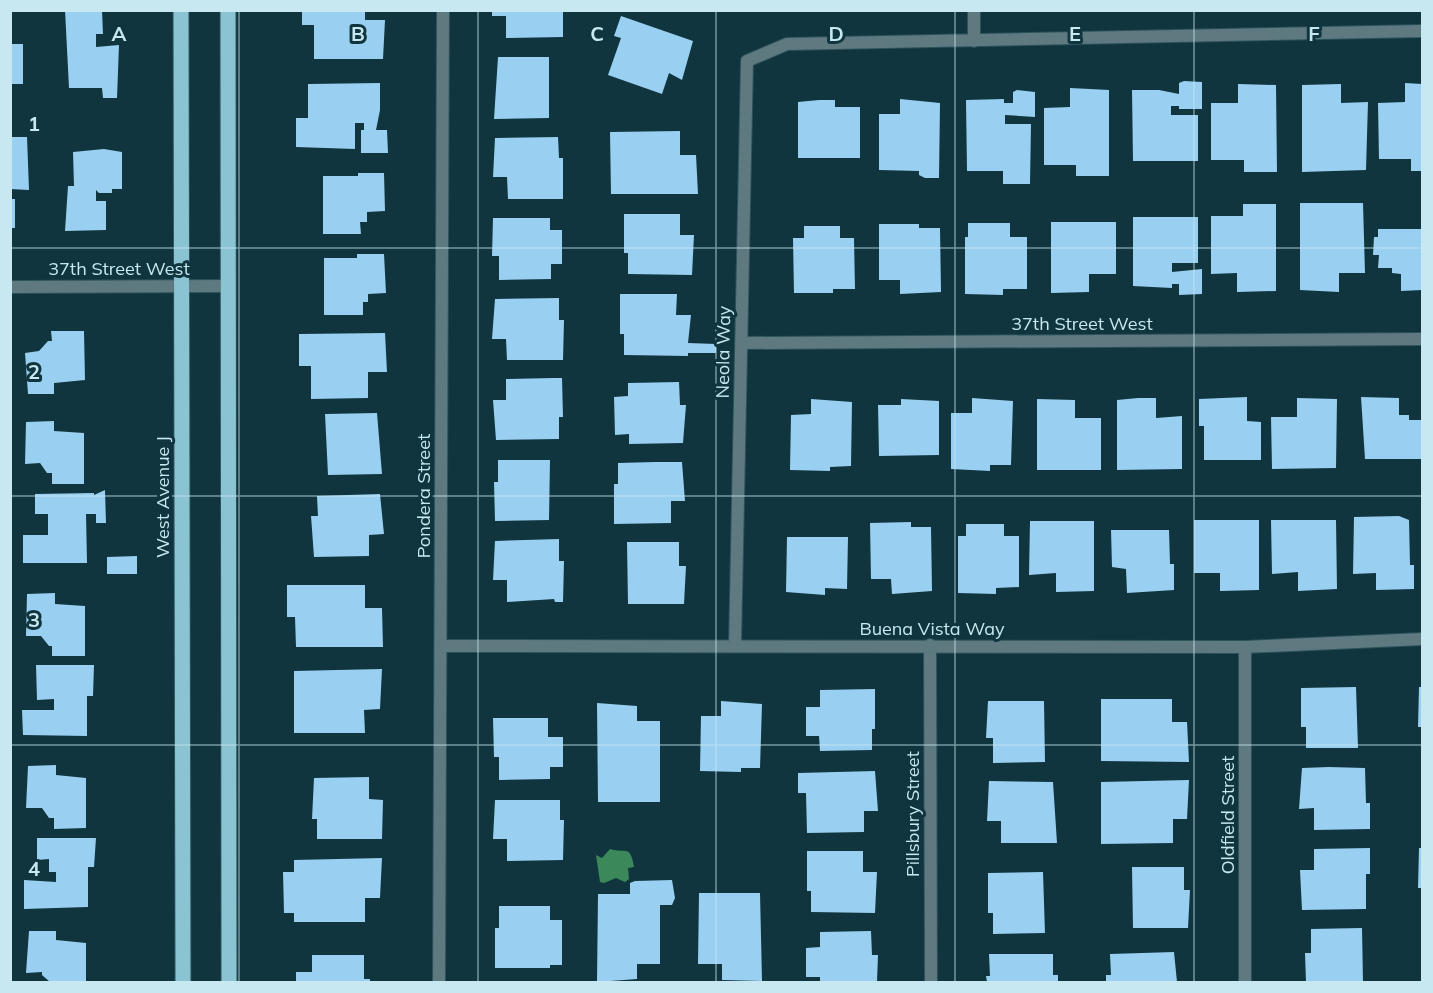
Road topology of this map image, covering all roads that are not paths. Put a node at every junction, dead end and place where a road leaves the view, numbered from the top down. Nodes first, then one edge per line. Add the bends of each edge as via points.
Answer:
1 (181, 10) edge
2 (228, 10) edge
3 (443, 10) edge
4 (974, 10) edge
5 (1422, 31) edge
6 (974, 40) junction
7 (181, 286) junction
8 (228, 286) junction
9 (10, 287) edge
10 (1422, 339) edge
11 (741, 343) junction
12 (1422, 639) edge
13 (735, 645) junction
14 (930, 645) junction
15 (441, 646) junction
16 (1245, 648) junction
17 (183, 982) edge
18 (229, 982) edge
19 (439, 982) edge
20 (931, 982) edge
21 (1245, 982) edge

1 - 7 main road, West Avenue J
2 - 8 main road
3 - 15 street, Pondera Street
4 - 6 street
5 - 6 street
6 - 11 street, Neola Way via 787,44 747,61
7 - 8 street, 37th Street West
7 - 9 street, 37th Street West
7 - 17 main road, West Avenue J
8 - 18 main road
10 - 11 street, 37th Street West
11 - 13 street, Neola Way
12 - 16 street, Buena Vista Way
13 - 14 street, Buena Vista Way
13 - 15 street, Buena Vista Way
14 - 16 street, Buena Vista Way
14 - 20 street, Pillsbury Street
15 - 19 street, Pondera Street
16 - 21 street, Oldfield Street

